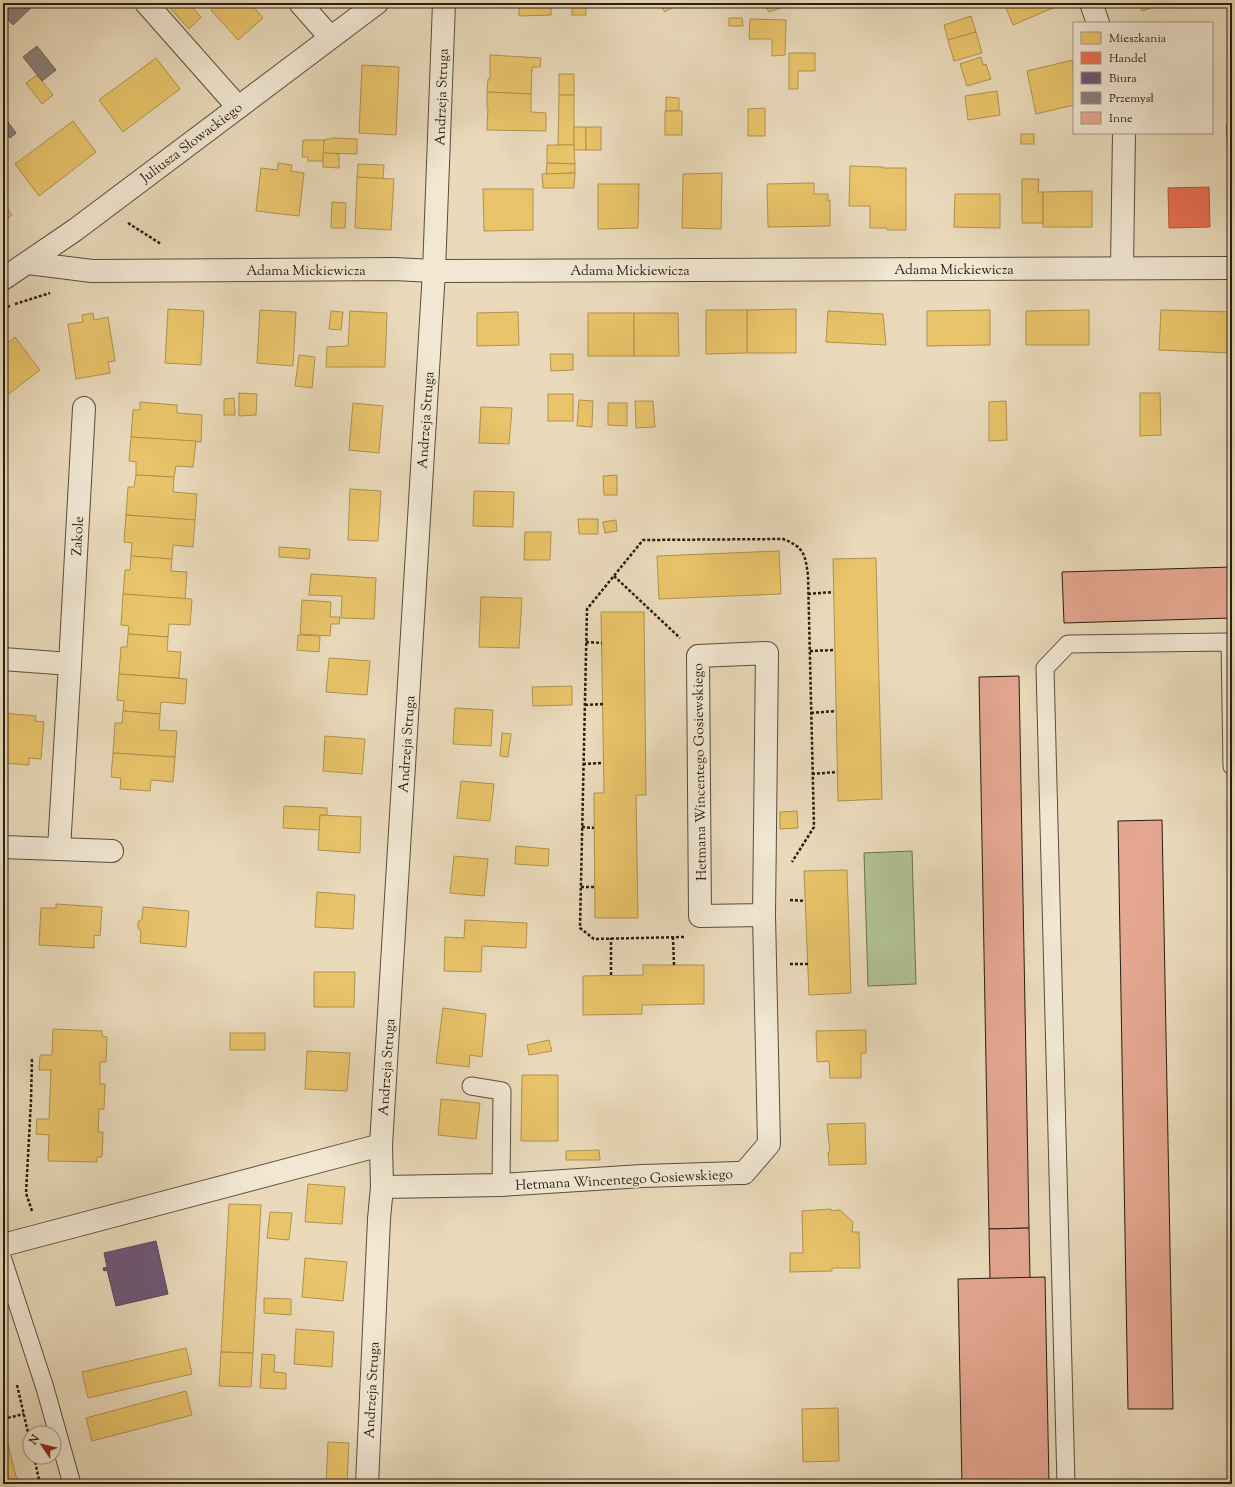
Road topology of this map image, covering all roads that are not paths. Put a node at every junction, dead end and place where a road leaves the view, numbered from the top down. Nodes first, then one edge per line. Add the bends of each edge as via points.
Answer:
1 (146, 3) edge
2 (300, 3) edge
3 (377, 3) edge
4 (444, 3) edge
5 (1091, 3) edge
6 (1098, 22) edge
7 (330, 37) junction
8 (238, 107) junction
9 (1124, 134) edge
10 (28, 262) junction
11 (1122, 268) junction
12 (1232, 268) edge
13 (434, 271) junction
14 (3, 279) edge
15 (84, 408) dead end
16 (3, 659) edge
17 (70, 664) junction
18 (1232, 766) edge
19 (3, 848) edge
20 (59, 849) junction
21 (112, 850) dead end
22 (764, 915) junction
23 (471, 1086) dead end
24 (381, 1145) junction
25 (501, 1185) junction
26 (382, 1187) junction
27 (3, 1246) edge
28 (3, 1260) edge
29 (72, 1484) edge
30 (367, 1484) edge
31 (1066, 1484) edge

1 - 8 street
2 - 7 street
3 - 7 street, Juliusza Słowackiego
4 - 13 street, Andrzeja Struga
5 - 6 street
7 - 8 street, Juliusza Słowackiego
8 - 10 street, Juliusza Słowackiego via 75,230
9 - 11 street
10 - 13 street, Adama Mickiewicza via 92,271
10 - 14 street, Juliusza Słowackiego
11 - 12 street, Adama Mickiewicza
11 - 13 street, Adama Mickiewicza
13 - 24 street, Andrzeja Struga
15 - 17 street, Zakole
16 - 17 street
17 - 20 street, Zakole
18 - 31 lane via 1230,642 1068,644 1045,668
19 - 20 street
20 - 21 street
22 - 22 street, Hetmana Wincentego Gosiewskiego via 700,916 698,656 766,653
22 - 25 street, Hetmana Wincentego Gosiewskiego via 769,1144 744,1173 642,1176
23 - 25 lane via 502,1091
24 - 26 street, Andrzeja Struga
24 - 27 street
25 - 26 street, Hetmana Wincentego Gosiewskiego
26 - 30 street, Andrzeja Struga
28 - 29 lane via 45,1388

